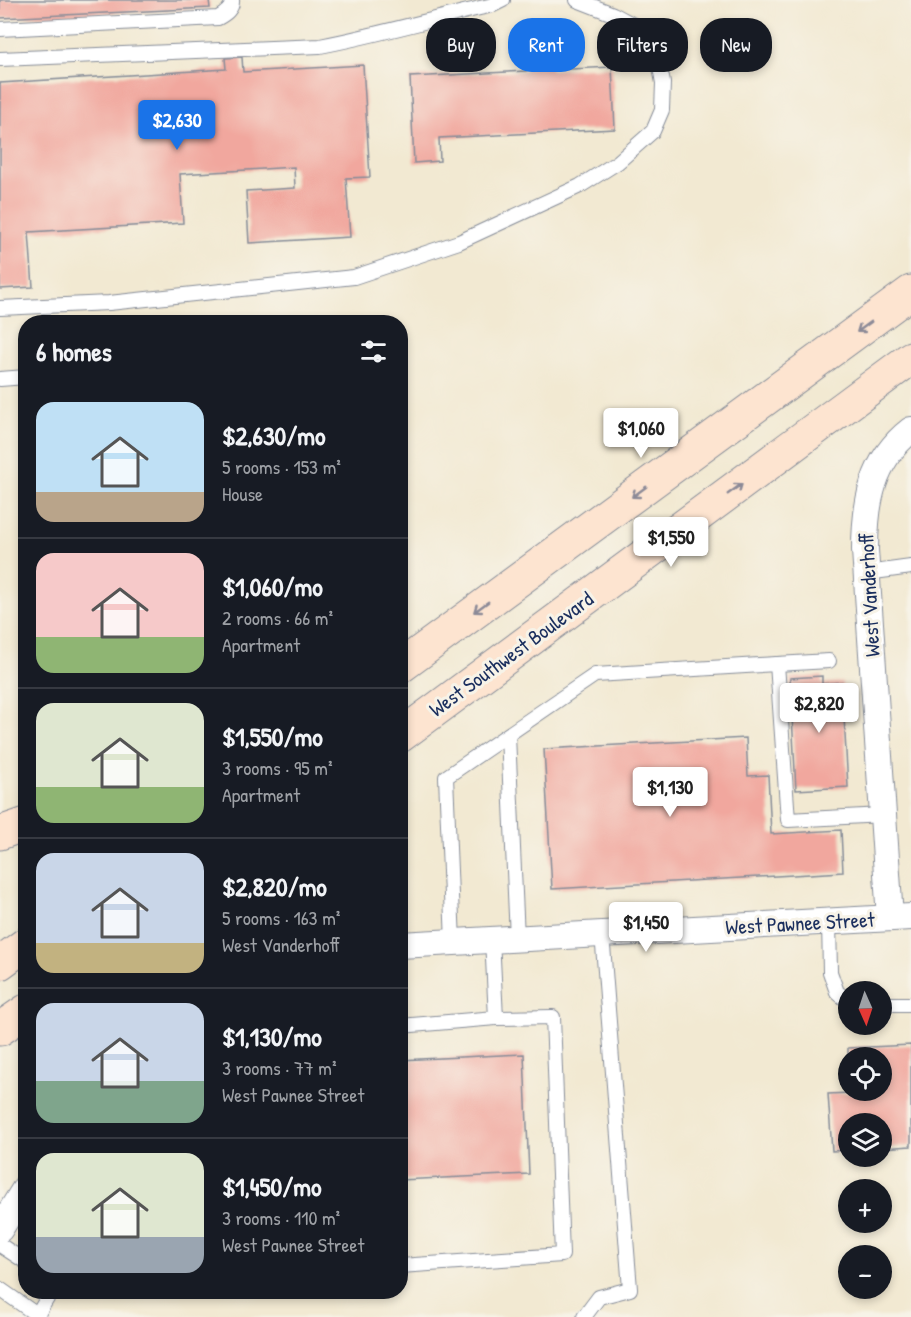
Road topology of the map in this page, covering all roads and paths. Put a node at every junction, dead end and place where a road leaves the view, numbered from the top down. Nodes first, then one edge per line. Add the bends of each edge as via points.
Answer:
1 (232, 0) edge
2 (503, 0) edge
3 (577, 0) edge
4 (0, 29) edge
5 (0, 59) edge
6 (911, 292) edge
7 (0, 308) edge
8 (911, 358) edge
9 (18, 378) edge
10 (0, 379) edge
11 (911, 430) edge
12 (911, 567) edge
13 (867, 573) junction
14 (449, 631) junction
15 (408, 652) edge
16 (408, 661) edge
17 (829, 661) dead end
18 (777, 664) junction
19 (408, 730) edge
20 (508, 735) junction
21 (883, 815) junction
22 (18, 827) edge
23 (0, 833) edge
24 (900, 918) edge
25 (829, 921) junction
26 (602, 933) junction
27 (518, 938) junction
28 (492, 939) junction
29 (453, 942) junction
30 (408, 945) edge
31 (18, 950) edge
32 (0, 963) edge
33 (838, 993) edge
34 (892, 1004) edge
35 (911, 1004) edge
36 (18, 1017) edge
37 (496, 1018) junction
38 (408, 1025) edge
39 (0, 1029) edge
40 (18, 1200) edge
41 (0, 1230) edge
42 (0, 1245) edge
43 (18, 1257) edge
44 (408, 1266) edge
45 (0, 1289) edge
46 (47, 1299) edge
47 (36, 1316) edge
48 (584, 1317) edge

1 - 4 lane via 227,13 218,18
2 - 5 lane via 370,37 320,46
3 - 7 lane via 640,29 657,52 663,83 662,110 653,131 618,162 580,186 459,242 354,277 109,303
6 -> 14 main road
19 -> 8 main road, West Southwest Boulevard
9 - 10 lane
11 - 13 street, West Vanderhoff via 880,463 866,523
12 - 13 lane
13 - 21 street, West Vanderhoff
14 - 15 main road
14 - 16 main road
17 - 18 lane
18 - 20 lane via 595,675
18 - 21 lane via 788,820
20 - 27 lane
20 - 29 lane via 446,777
21 - 24 street, West Vanderhoff
22 - 23 main road
24 - 25 street, West Pawnee Street
25 - 26 street, West Pawnee Street
25 - 33 lane via 830,972
26 - 27 street, West Pawnee Street
26 - 48 lane via 630,1289 599,1297
27 - 28 street, West Pawnee Street
28 - 29 street, West Pawnee Street
28 - 37 lane
29 - 30 street, West Pawnee Street
31 - 32 main road
34 - 35 lane
36 - 39 main road
37 - 38 lane
37 - 44 lane via 553,1017 562,1256
40 - 41 street
42 - 43 lane
45 - 47 lane
46 - 47 lane

